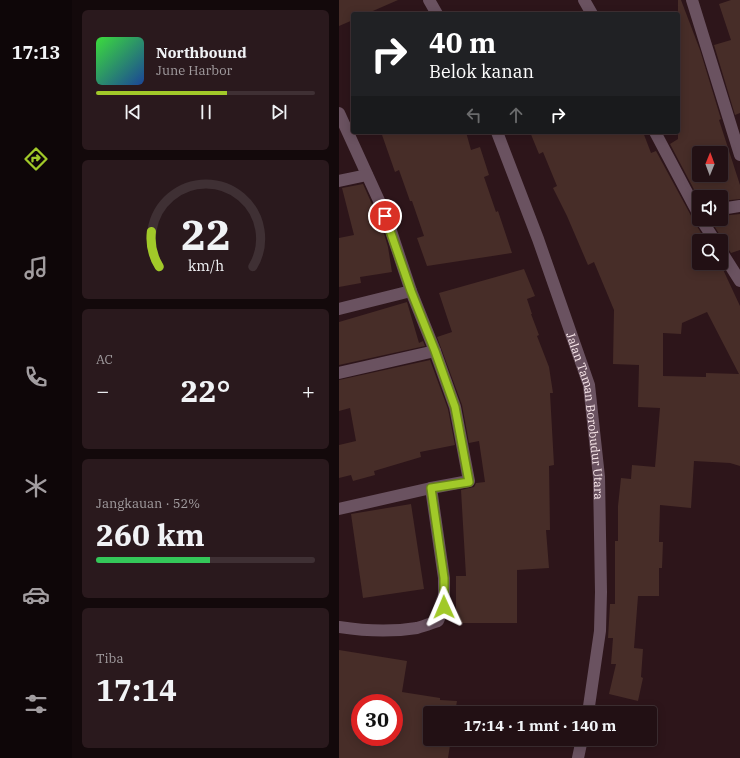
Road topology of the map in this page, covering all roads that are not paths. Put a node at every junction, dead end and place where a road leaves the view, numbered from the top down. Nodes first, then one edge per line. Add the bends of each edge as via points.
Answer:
1 (429, 0) edge
2 (584, 0) edge
3 (692, 0) edge
4 (436, 12) edge
5 (591, 12) edge
6 (339, 113) edge
7 (498, 134) edge
8 (656, 134) edge
9 (740, 155) edge
10 (367, 175) junction
11 (339, 181) edge
12 (692, 202) edge
13 (740, 206) edge
14 (728, 208) edge
15 (728, 262) edge
16 (740, 281) edge
17 (411, 291) junction
18 (339, 309) edge
19 (435, 351) junction
20 (339, 373) edge
21 (431, 488) junction
22 (339, 508) edge
23 (339, 627) edge
24 (589, 706) edge
25 (581, 746) edge
26 (578, 758) edge

1 - 4 street
2 - 5 street
3 - 9 street
6 - 10 street
7 - 24 street, Jalan Taman Borobudur Utara via 589,385 599,477 601,592 601,631
8 - 12 street
10 - 11 street
10 - 17 street via 385,216
13 - 14 street
15 - 16 street
17 - 18 street
17 - 19 street
19 - 20 street
19 - 21 street via 455,407 469,482
21 - 22 street
21 - 23 street via 444,578 444,607 438,621 397,630
25 - 26 street

